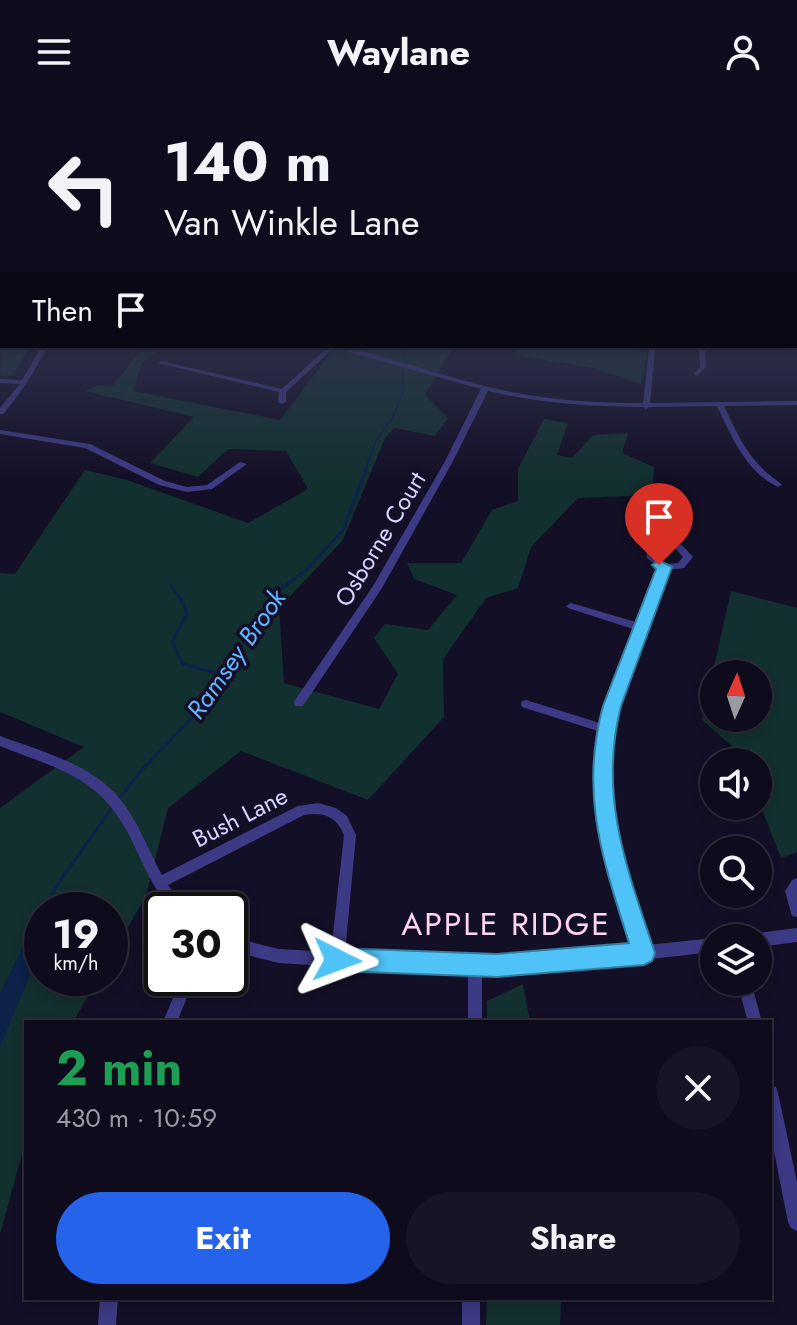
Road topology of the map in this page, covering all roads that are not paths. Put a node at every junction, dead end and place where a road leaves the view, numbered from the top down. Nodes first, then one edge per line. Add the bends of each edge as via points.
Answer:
1 (33, 367) edge
2 (178, 367) edge
3 (309, 367) edge
4 (412, 367) edge
5 (650, 367) edge
6 (703, 367) edge
7 (697, 374) dead end
8 (0, 381) edge
9 (25, 382) junction
10 (485, 389) junction
11 (283, 391) junction
12 (282, 402) dead end
13 (797, 403) edge
14 (720, 405) junction
15 (646, 407) junction
16 (0, 412) edge
17 (0, 432) edge
18 (243, 464) dead end
19 (778, 485) dead end
20 (665, 567) dead end
21 (571, 606) dead end
22 (642, 628) junction
23 (299, 703) dead end
24 (526, 704) dead end
25 (606, 729) junction
26 (0, 741) edge
27 (158, 883) junction
28 (797, 884) edge
29 (165, 892) edge
30 (797, 911) edge
31 (797, 935) edge
32 (772, 938) edge
33 (700, 947) edge
34 (248, 948) edge
35 (644, 953) junction
36 (337, 960) junction
37 (475, 965) junction
38 (181, 996) edge
39 (748, 996) edge
40 (171, 1020) edge
41 (475, 1020) edge
42 (754, 1020) edge
43 (772, 1103) edge
44 (797, 1222) edge
45 (109, 1300) edge
46 (471, 1300) edge
47 (107, 1325) edge
48 (471, 1325) edge

1 - 9 street
2 - 11 street
3 - 11 street
4 - 10 street
5 - 15 street
6 - 7 street
8 - 9 street
9 - 16 street
10 - 15 street
10 - 23 street, Osborne Court via 377,588
11 - 12 street
13 - 14 street
14 - 15 street
14 - 19 street via 748,462
17 - 18 street via 87,446 187,490 209,487
20 - 22 street
21 - 22 street
22 - 25 street
24 - 25 street
25 - 35 street via 601,778 609,844
26 - 27 street via 101,787 124,815
27 - 29 street
27 - 36 street, Bush Lane via 302,810 333,811 350,835
28 - 30 street via 792,891
31 - 32 street
33 - 35 street
34 - 36 street
35 - 37 street
36 - 37 street
37 - 41 street
38 - 40 street
39 - 42 street
43 - 44 street
45 - 47 street
46 - 48 street

